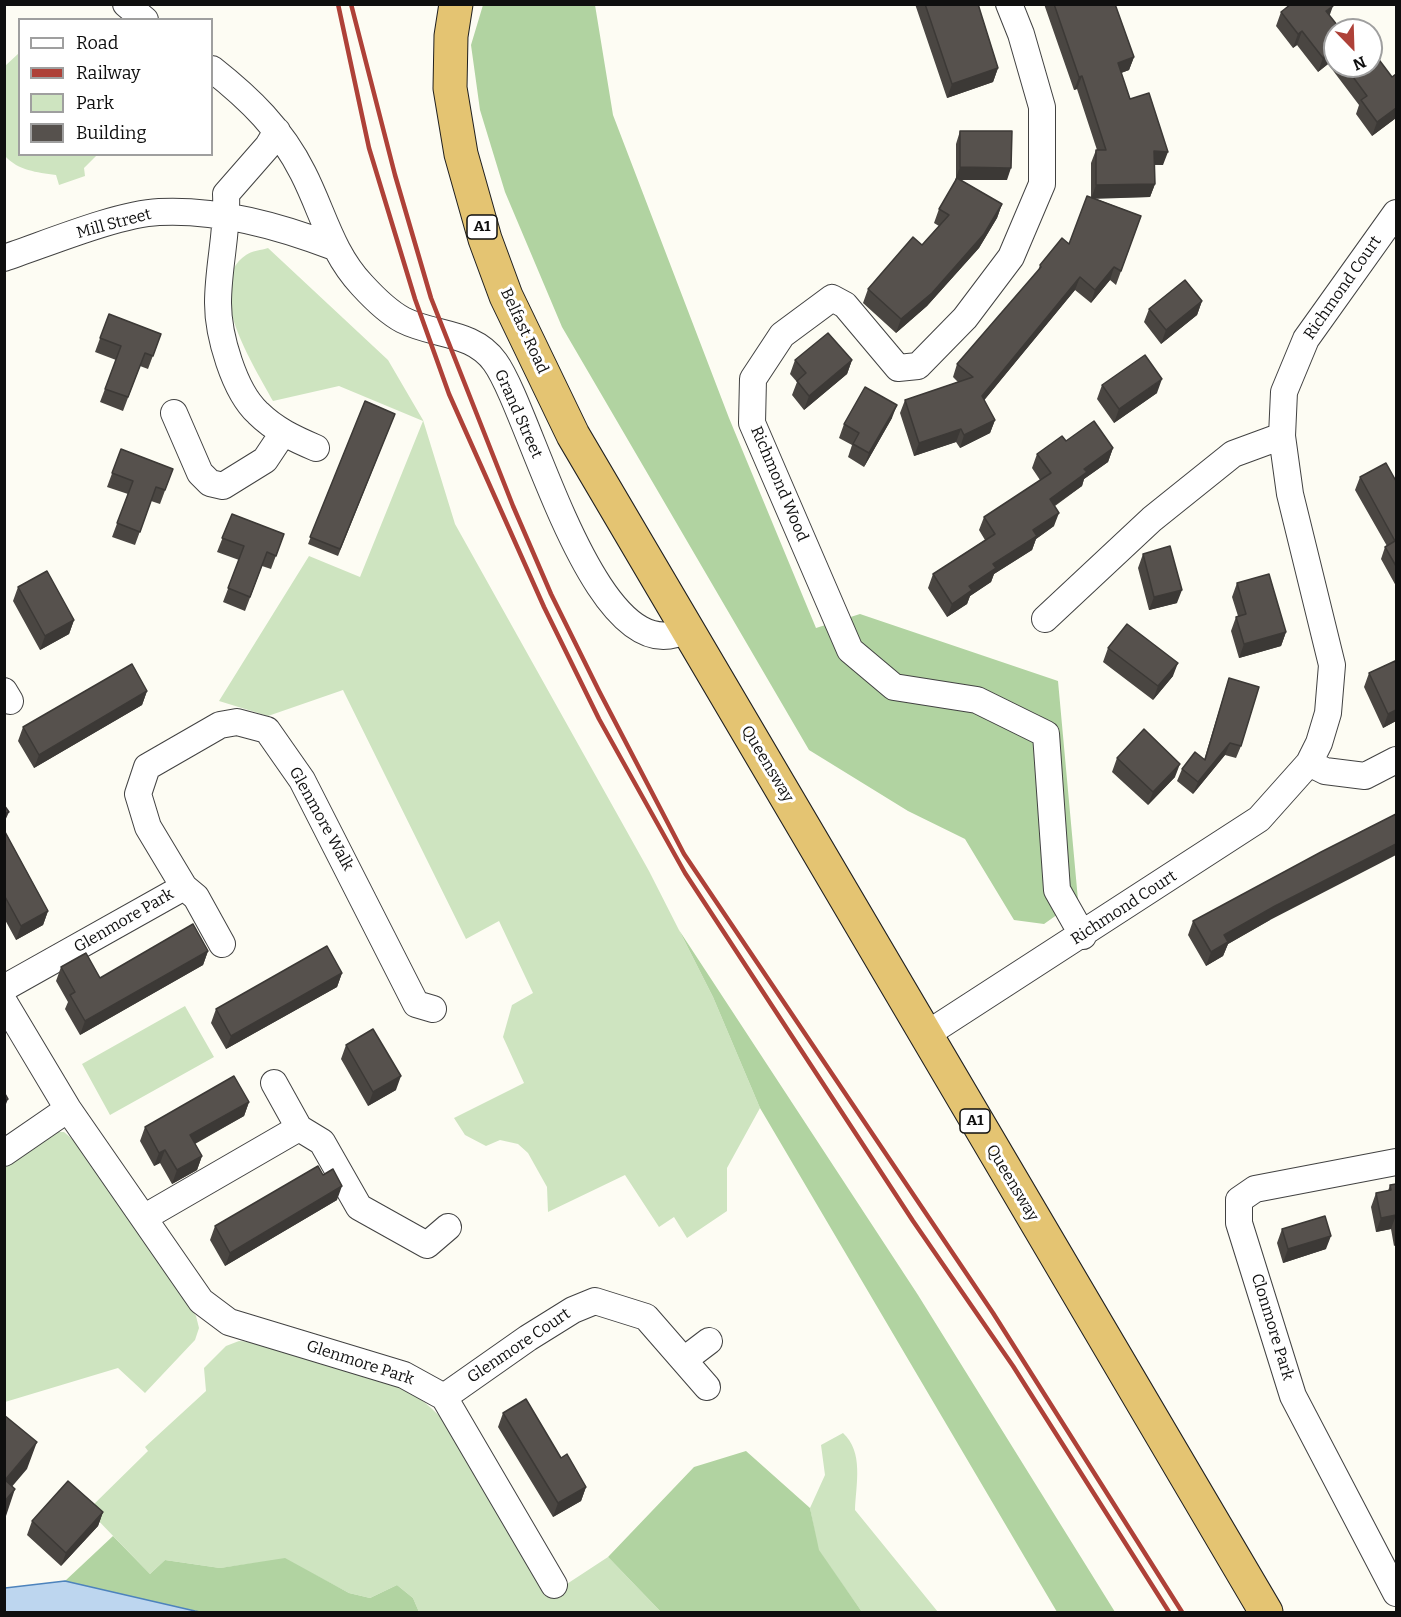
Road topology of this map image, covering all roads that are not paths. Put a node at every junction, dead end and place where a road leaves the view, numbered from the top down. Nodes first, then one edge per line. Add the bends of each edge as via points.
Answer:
1 (126, 4) edge
2 (456, 4) edge
3 (1009, 4) edge
4 (144, 18) edge
5 (213, 70) edge
6 (277, 130) junction
7 (1396, 213) edge
8 (227, 217) junction
9 (334, 247) junction
10 (4, 258) edge
11 (174, 413) dead end
12 (283, 434) junction
13 (1281, 436) junction
14 (316, 448) dead end
15 (1045, 620) dead end
16 (687, 629) junction
17 (1396, 760) edge
18 (1309, 763) junction
19 (184, 887) junction
20 (1083, 936) junction
21 (222, 944) dead end
22 (4, 988) edge
23 (4, 1002) edge
24 (433, 1009) dead end
25 (924, 1036) junction
26 (274, 1083) dead end
27 (68, 1109) junction
28 (299, 1128) junction
29 (4, 1153) edge
30 (1396, 1162) edge
31 (145, 1217) junction
32 (448, 1227) dead end
33 (709, 1341) dead end
34 (684, 1360) junction
35 (707, 1387) dead end
36 (444, 1397) junction
37 (554, 1585) dead end
38 (1396, 1593) edge
39 (1266, 1612) edge

1 - 4 street
2 - 16 highway, Belfast Road / A1 via 450,88 461,154 506,296 573,435
3 - 20 street, Richmond Wood via 1042,107 1042,184 1011,257 965,318 918,366 898,368 845,304 832,298 782,335 753,380 752,423 850,650 894,687 976,700 1046,734 1057,890
5 - 6 street, Grand Street via 246,96
6 - 8 street via 226,194
6 - 9 street, Grand Street via 305,176
7 - 13 street, Richmond Court via 1306,339 1284,392
8 - 9 street, Mill Street via 280,228
8 - 10 street, Mill Street via 157,212 119,220
8 - 12 street via 218,301 219,332 238,382 256,412
9 - 16 street, Grand Street via 361,284 402,319 434,332 471,340 486,352 506,382 566,522 611,605 647,634 675,636
11 - 12 street via 200,473 210,483 223,486 265,460
12 - 14 street
13 - 15 street via 1233,454 1152,519
13 - 18 street, Richmond Court via 1290,494 1332,665 1328,712
16 - 25 highway, Queensway / A1
17 - 18 street via 1365,776 1325,771
18 - 20 street, Richmond Court via 1259,819
19 - 21 street, Glenmore Park via 196,897
19 - 22 street, Glenmore Park
19 - 24 street, Glenmore Walk via 148,827 138,794 147,767 220,725 237,722 267,730 302,780 416,1004
20 - 25 street, Richmond Court
23 - 27 street, Glenmore Park
25 - 39 highway, Queensway / A1
26 - 28 street
27 - 29 street
27 - 31 street, Glenmore Park
28 - 31 street
28 - 32 street via 322,1142 359,1207 427,1245
30 - 38 street, Clonmore Park via 1255,1189 1239,1200 1239,1223 1293,1396
31 - 36 street, Glenmore Park via 201,1301 229,1322 404,1375
33 - 34 street
34 - 35 street, Glenmore Court
34 - 36 street, Glenmore Court via 646,1317 595,1301 528,1338
36 - 37 street

